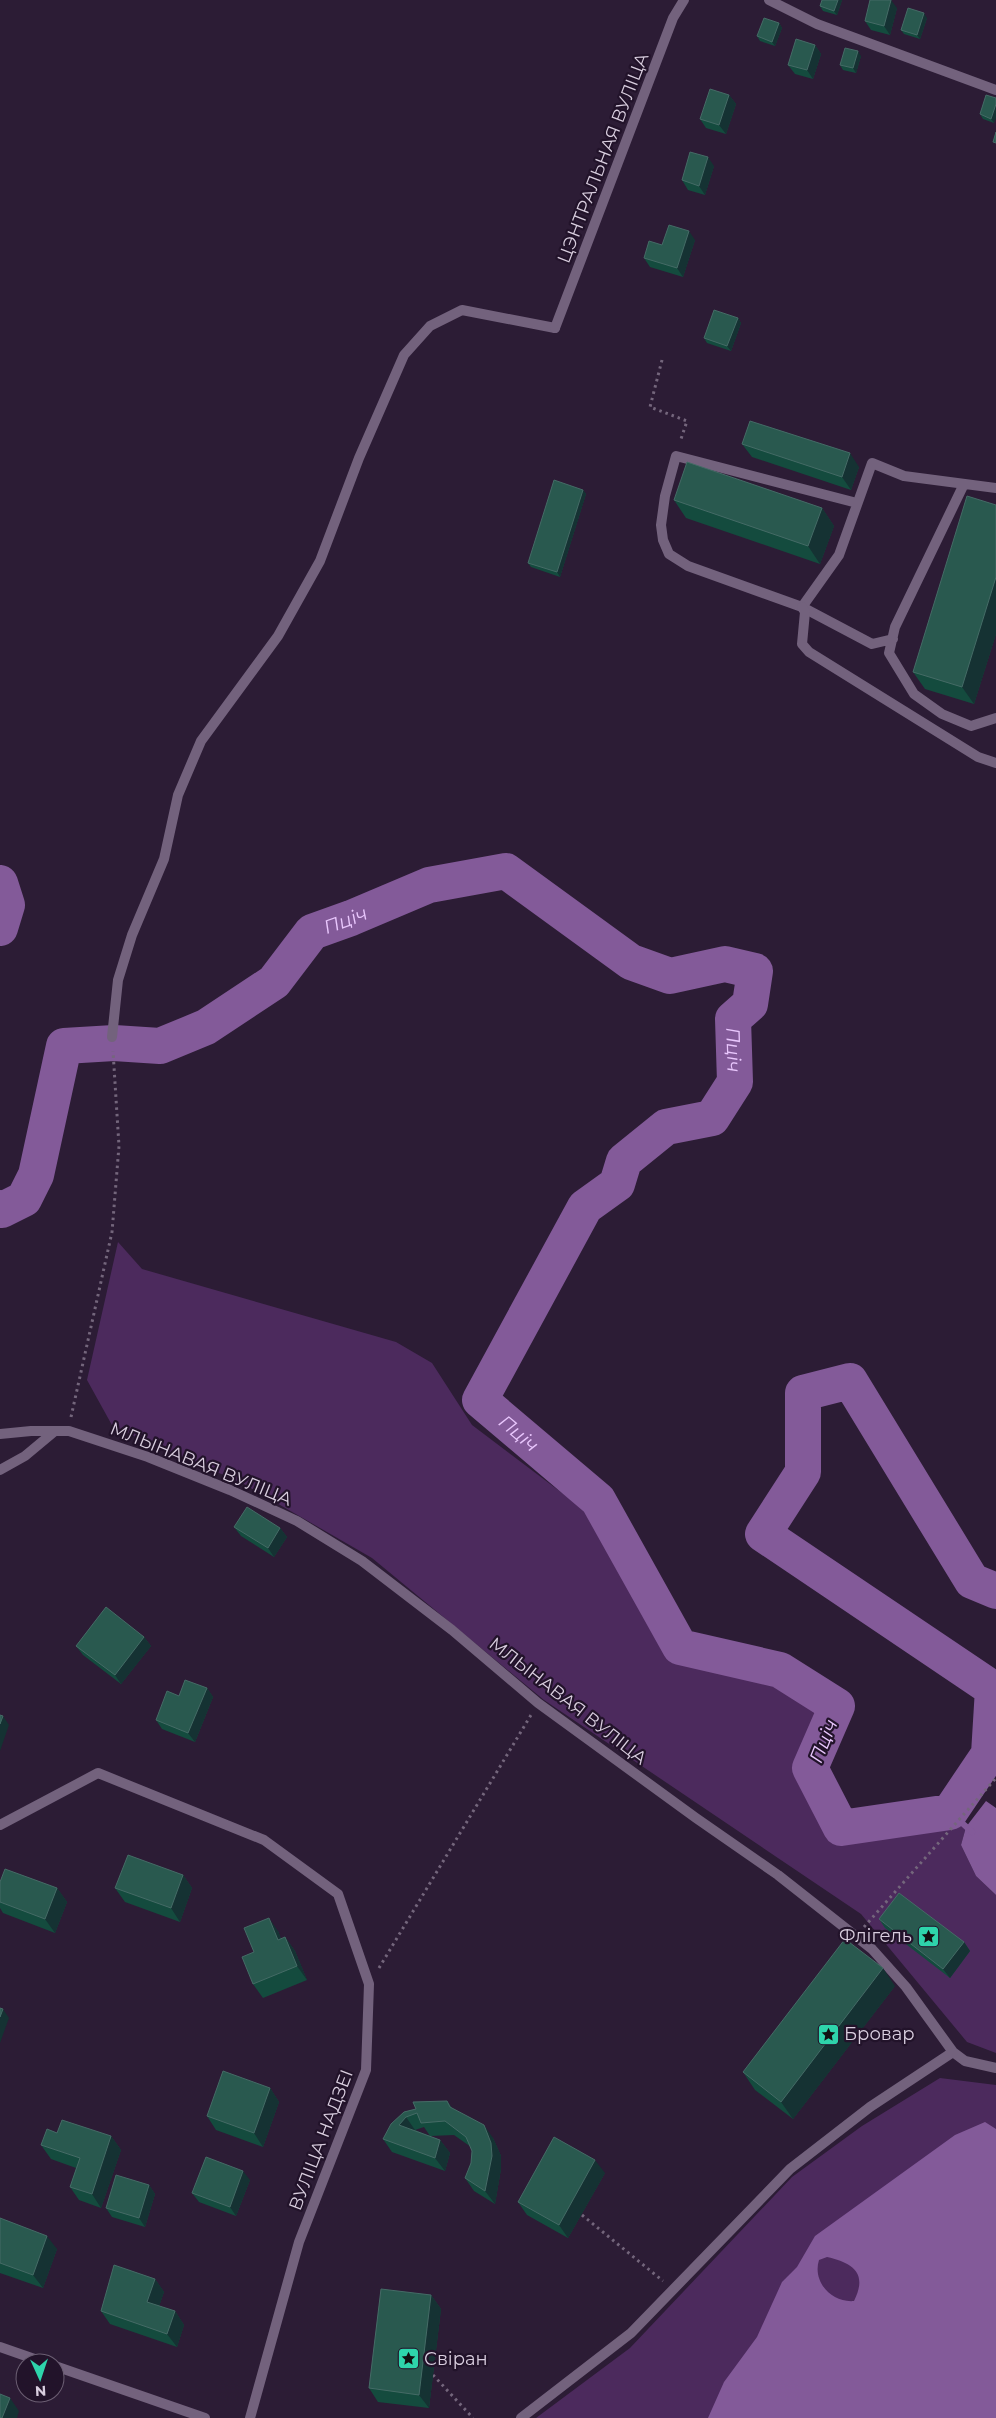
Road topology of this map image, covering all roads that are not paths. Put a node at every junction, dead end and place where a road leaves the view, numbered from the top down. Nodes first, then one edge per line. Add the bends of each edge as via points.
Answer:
1 (684, 0) edge
2 (769, 0) edge
3 (996, 90) edge
4 (964, 484) junction
5 (996, 488) edge
6 (857, 503) junction
7 (802, 607) junction
8 (892, 639) junction
9 (996, 718) edge
10 (996, 764) edge
11 (112, 1037) dead end
12 (55, 1431) junction
13 (0, 1434) edge
14 (0, 1470) edge
15 (0, 1825) edge
16 (953, 2052) junction
17 (996, 2068) edge
18 (0, 2347) edge
19 (17, 2353) edge
20 (65, 2369) edge
21 (205, 2418) edge
22 (250, 2418) edge
23 (521, 2418) edge

1 - 11 street, ЦЭНТРАЛЬНАЯ ВУЛІЦА via 673,18 555,328 462,310 430,326 404,355 359,458 320,561 278,636 200,741 178,795 164,858 132,935 118,980
2 - 3 street via 817,24
4 - 5 street
4 - 6 street via 904,476 872,464
4 - 8 street
6 - 7 street via 839,555
6 - 7 street via 676,456 661,525 669,554 688,566
7 - 8 street via 872,644
7 - 10 street via 805,612 802,644 808,652 978,757
8 - 9 street via 890,653 914,694 942,714 971,726
12 - 13 street, МЛЫНАВАЯ ВУЛІЦА
12 - 14 street via 25,1456
12 - 16 street, МЛЫНАВАЯ ВУЛІЦА via 69,1431 148,1457 230,1490 297,1522 362,1561 452,1630 538,1703 778,1875 872,1949 906,1987
15 - 22 street, ВУЛІЦА НАДЗЕІ via 98,1773 264,1840 338,1894 369,1984 366,2070 299,2242
16 - 17 street, МЛЫНАВАЯ ВУЛІЦА via 965,2061
16 - 23 street via 870,2107 790,2168 631,2333
18 - 19 street
20 - 21 street

